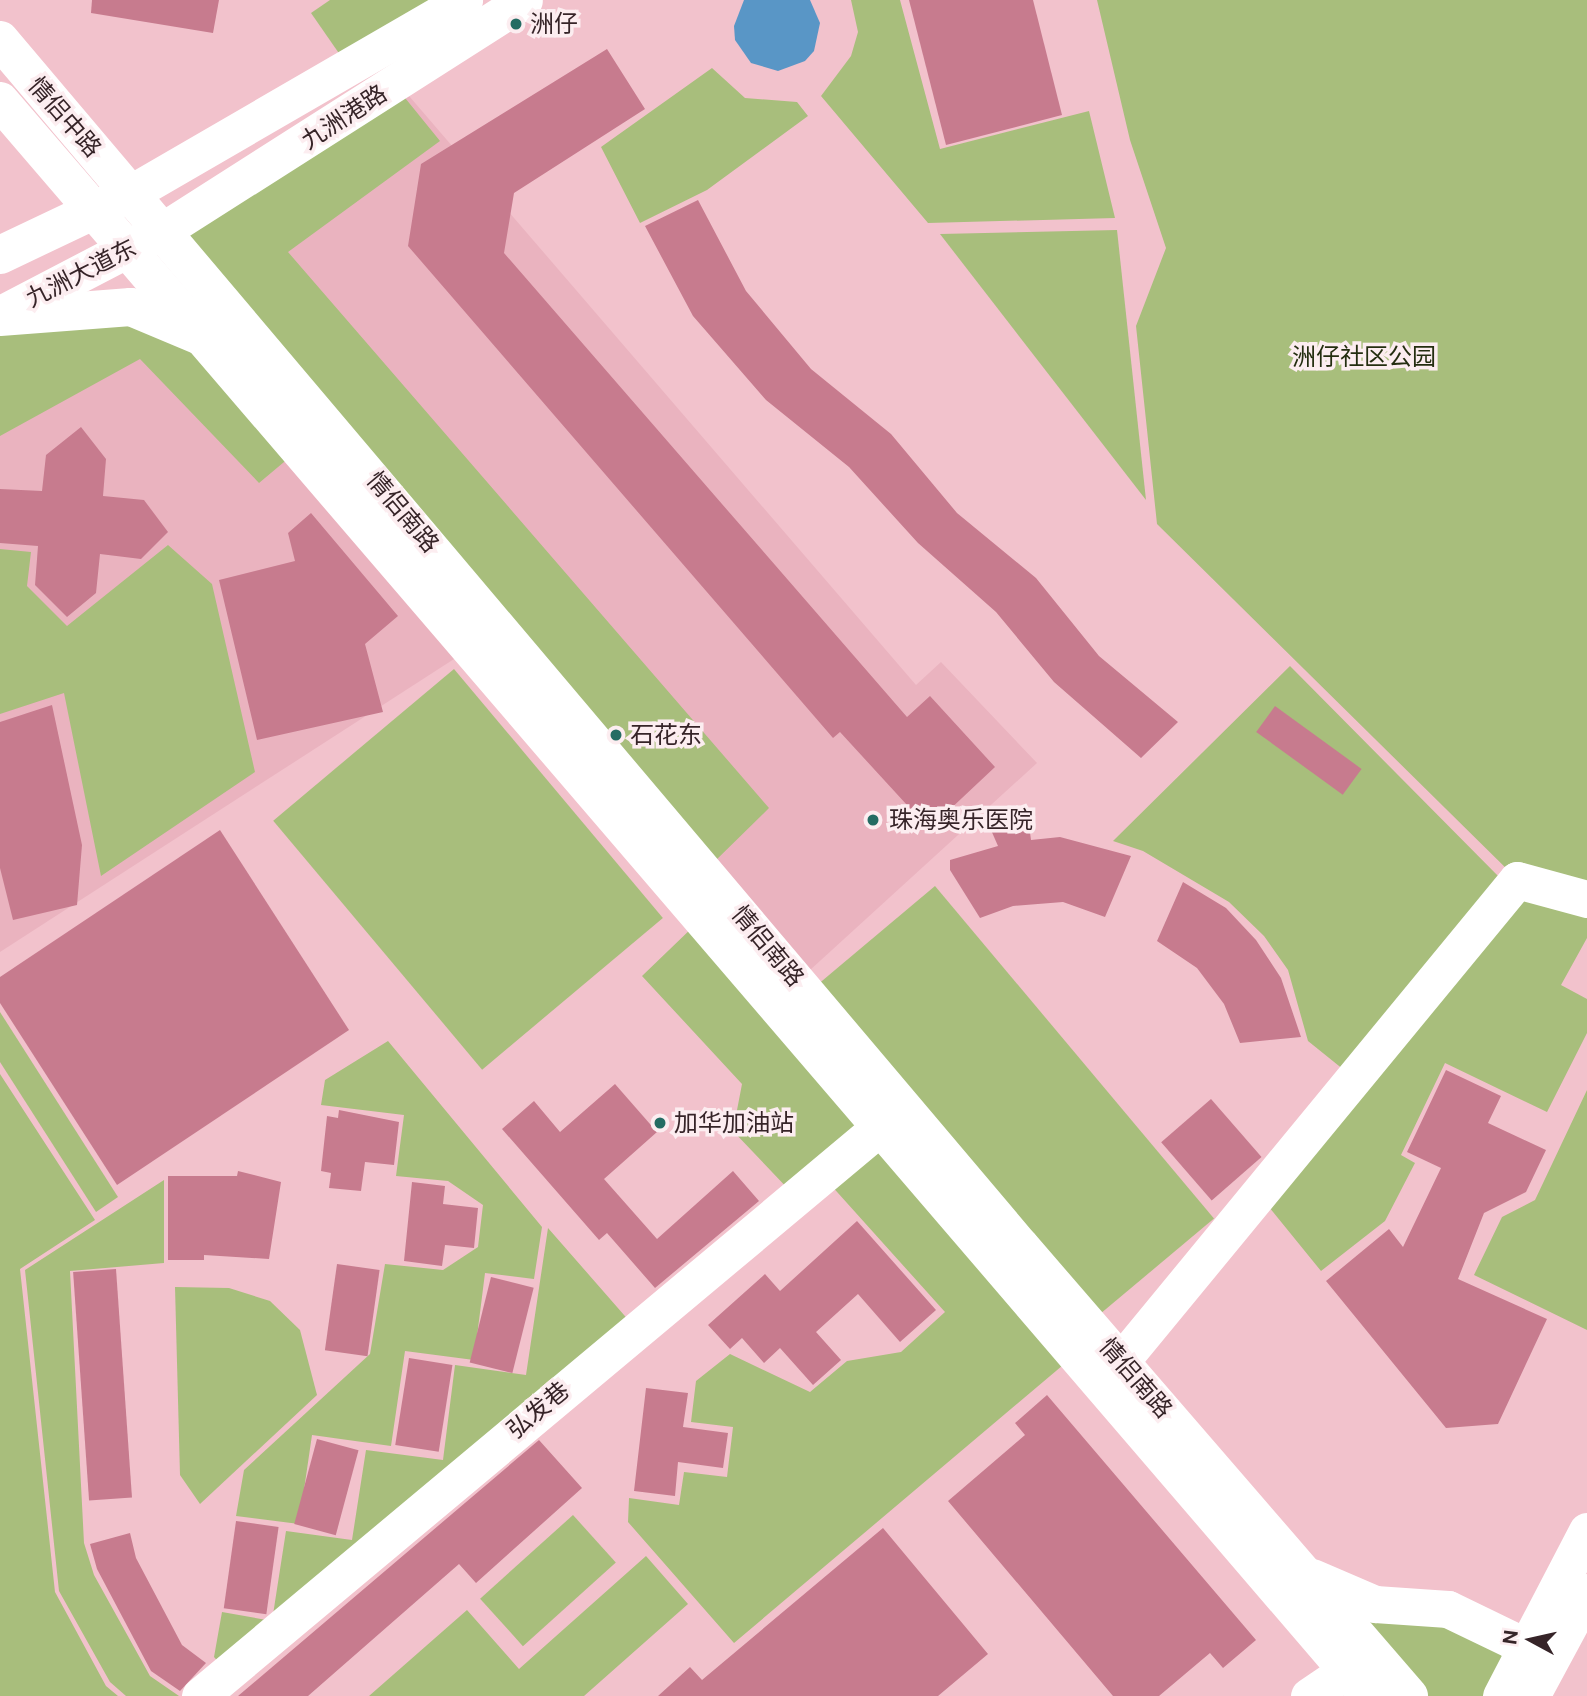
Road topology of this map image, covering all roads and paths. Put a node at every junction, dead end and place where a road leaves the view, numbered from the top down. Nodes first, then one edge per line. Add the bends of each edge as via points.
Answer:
1 (464, 0) edge
2 (524, 0) edge
3 (0, 40) edge
4 (0, 101) edge
5 (131, 192) junction
6 (93, 211) junction
7 (162, 231) junction
8 (126, 250) junction
9 (0, 255) edge
10 (0, 316) edge
11 (198, 335) junction
12 (1587, 899) edge
13 (880, 1127) junction
14 (1121, 1361) junction
15 (1587, 1531) edge
16 (1312, 1577) junction
17 (1587, 1592) edge
18 (1534, 1637) junction
19 (1359, 1682) edge
20 (200, 1696) edge
21 (1309, 1696) edge
22 (1409, 1696) edge
23 (1501, 1696) edge
24 (1531, 1696) edge

1 - 5 street, 九洲港路 via 179,170
2 - 7 street, 九洲港路
3 - 5 main road, 情侣中路
4 - 6 main road, 情侣中路
5 - 6 main road, 九洲大道东
5 - 7 main road, 情侣南路
6 - 8 main road, 情侣南路
6 - 9 main road, 九洲大道东
7 - 8 main road, 九洲大道东
7 - 14 main road, 情侣南路
8 - 10 main road, 九洲大道东
8 - 11 main road, 情侣南路
10 - 11 main road via 131,307
11 - 13 main road, 情侣南路
12 - 14 street via 1517,880
13 - 19 main road, 情侣南路
13 - 20 street, 弘发巷
14 - 16 main road, 情侣南路
15 - 18 street
16 - 18 street via 1375,1604 1448,1609 1512,1640 1523,1643
16 - 22 main road, 情侣南路
17 - 24 street
18 - 23 street
19 - 21 street

